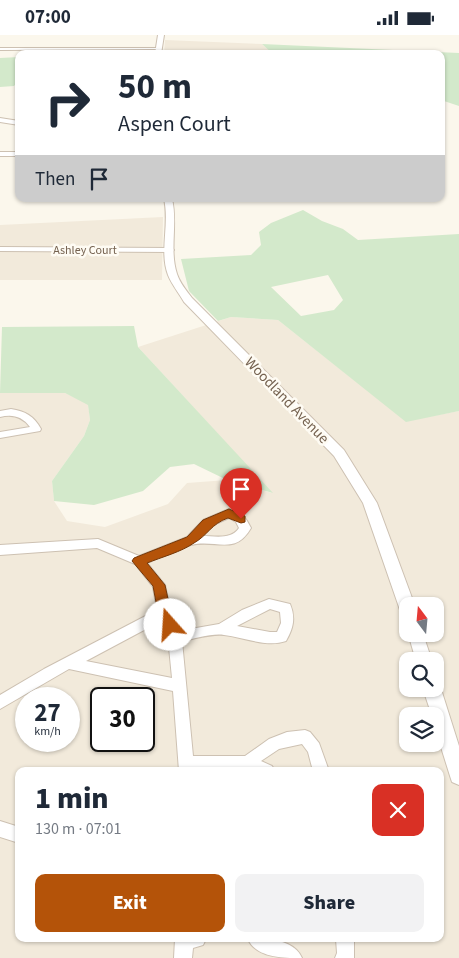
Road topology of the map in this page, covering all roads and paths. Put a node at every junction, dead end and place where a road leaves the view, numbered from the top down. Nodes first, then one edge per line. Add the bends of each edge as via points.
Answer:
1 (160, 35) edge
2 (0, 49) edge
3 (79, 50) edge
4 (158, 50) edge
5 (0, 119) edge
6 (15, 122) edge
7 (0, 154) edge
8 (15, 154) edge
9 (168, 202) edge
10 (0, 249) edge
11 (170, 250) junction
12 (0, 414) edge
13 (0, 435) edge
14 (191, 540) dead end
15 (0, 550) edge
16 (138, 561) junction
17 (403, 597) edge
18 (164, 613) junction
19 (222, 629) dead end
20 (176, 637) junction
21 (68, 663) junction
22 (180, 686) junction
23 (434, 697) edge
24 (0, 703) edge
25 (248, 763) junction
26 (188, 767) edge
27 (258, 767) edge
28 (320, 767) edge
29 (459, 776) edge
30 (0, 829) edge
31 (15, 834) edge
32 (184, 942) edge
33 (263, 942) edge
34 (345, 942) edge
35 (183, 958) edge
36 (294, 958) edge
37 (344, 958) edge

1 - 4 street
2 - 3 street
5 - 6 street
7 - 8 street
9 - 11 street, Woodland Avenue via 172,223
10 - 11 street, Ashley Court
11 - 17 street, Woodland Avenue via 172,271 188,300 339,453 355,476 370,503
12 - 13 street via 7,411 18,413 32,421 36,429
14 - 16 street
15 - 16 street via 98,543
16 - 18 street via 159,585
18 - 20 street
18 - 21 street
19 - 20 street
20 - 22 street
21 - 22 street
21 - 24 street
22 - 26 street
23 - 29 street
25 - 26 street
25 - 27 street
25 - 28 street via 268,745 284,738 305,737 314,748
30 - 31 street
32 - 35 street
33 - 36 street
34 - 37 street

